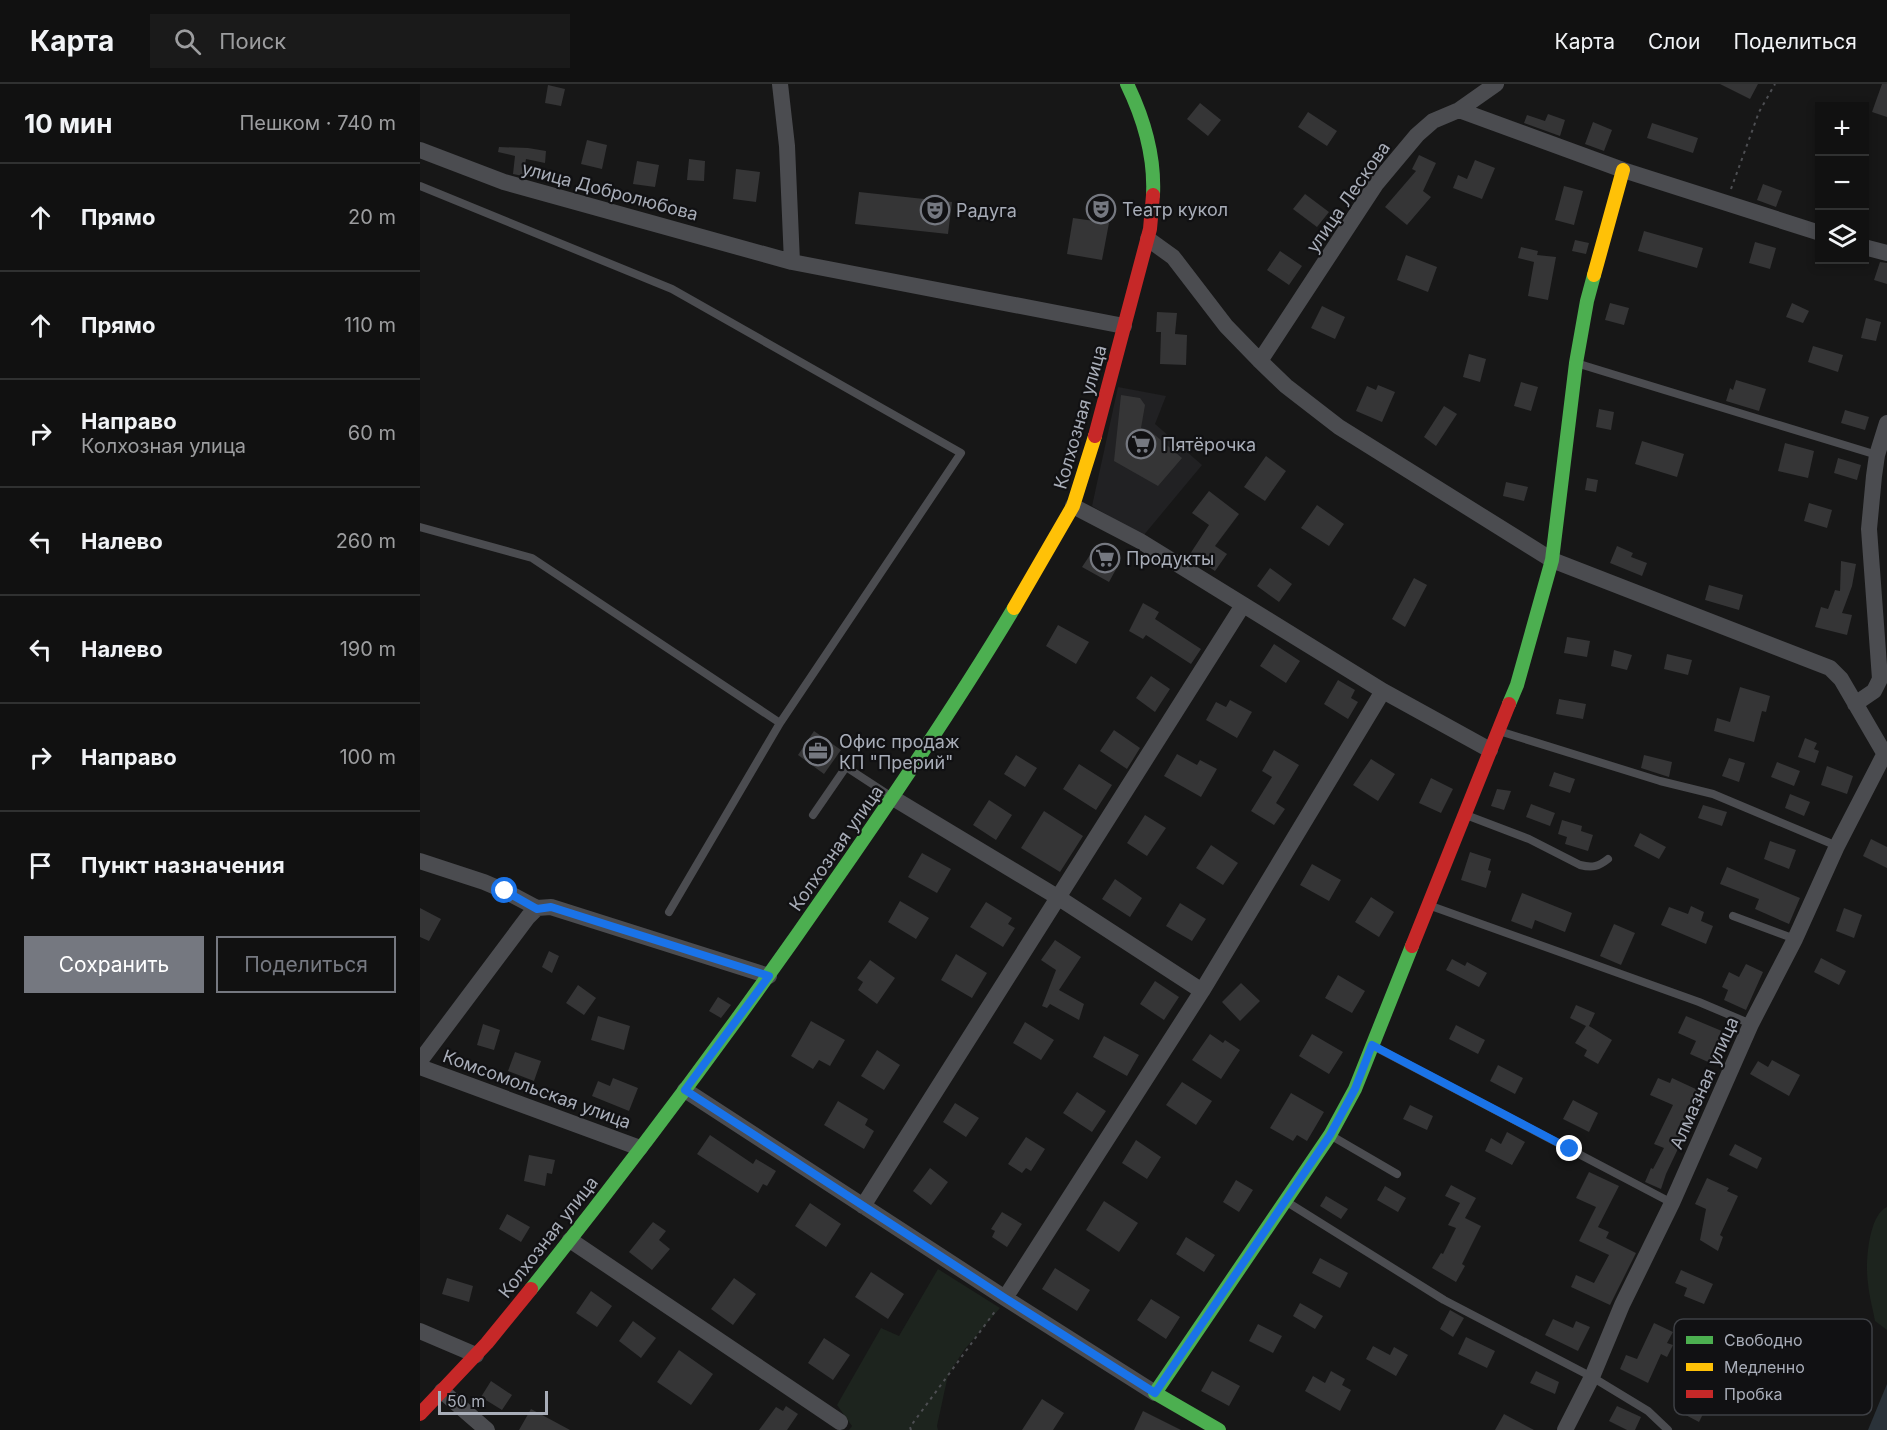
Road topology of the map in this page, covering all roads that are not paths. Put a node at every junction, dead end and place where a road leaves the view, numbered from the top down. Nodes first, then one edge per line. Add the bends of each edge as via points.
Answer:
1 (780, 84) edge
2 (1127, 84) edge
3 (1496, 84) edge
4 (1459, 110) junction
5 (420, 150) edge
6 (1623, 170) junction
7 (420, 186) edge
8 (1815, 231) edge
9 (1149, 234) junction
10 (1869, 248) edge
11 (1887, 253) edge
12 (792, 262) junction
13 (1124, 327) junction
14 (1260, 362) junction
15 (1576, 363) junction
16 (1887, 423) edge
17 (1877, 455) junction
18 (1072, 506) junction
19 (420, 527) edge
20 (1552, 560) junction
21 (1243, 605) junction
22 (1383, 691) junction
23 (1855, 704) junction
24 (780, 723) junction
25 (1498, 730) junction
26 (1490, 750) junction
27 (1886, 757) edge
28 (893, 798) junction
29 (813, 815) dead end
30 (1465, 815) junction
31 (1837, 846) junction
32 (1608, 859) dead end
33 (420, 861) edge
34 (1059, 898) junction
35 (1428, 906) junction
36 (537, 909) junction
37 (669, 912) dead end
38 (1733, 916) dead end
39 (1795, 939) junction
40 (769, 976) junction
41 (1202, 991) junction
42 (1751, 1024) junction
43 (1372, 1045) junction
44 (420, 1061) edge
45 (420, 1067) edge
46 (685, 1090) junction
47 (1330, 1135) junction
48 (640, 1148) junction
49 (1397, 1174) dead end
50 (1286, 1202) junction
51 (1672, 1203) junction
52 (863, 1206) junction
53 (570, 1240) junction
54 (1005, 1298) junction
55 (420, 1331) edge
56 (476, 1355) junction
57 (1592, 1377) junction
58 (442, 1391) junction
59 (1155, 1393) junction
60 (420, 1414) edge
61 (840, 1422) dead end
62 (487, 1430) edge
63 (1219, 1430) edge
64 (1565, 1430) edge
65 (1668, 1430) edge

1 - 12 street
2 - 9 main road, Колхозная улица via 1151,150 1155,178
3 - 4 street, улица Лескова
4 - 6 street
4 - 14 street, улица Лескова via 1432,120 1376,184
5 - 12 street, улица Добролюбова via 504,182
6 - 8 street
6 - 15 main road via 1587,301
7 - 24 lane via 672,289 962,453
9 - 13 main road, Колхозная улица
9 - 14 street via 1173,257 1226,326
10 - 11 street
12 - 13 street, улица Добролюбова
13 - 18 main road, Колхозная улица
14 - 20 street via 1340,427
15 - 17 lane
15 - 20 main road
16 - 17 street
17 - 23 street via 1869,529 1880,679 1874,691
18 - 21 street via 1119,524
18 - 28 main road, Колхозная улица via 988,651
19 - 24 lane via 532,558
20 - 23 street via 1830,668
20 - 25 main road via 1517,685
21 - 22 street
21 - 34 street
22 - 26 street
22 - 41 street
23 - 27 street
24 - 37 lane
25 - 26 main road
25 - 31 lane via 1713,794
26 - 30 main road
27 - 31 street, Алмазная улица
28 - 29 lane via 846,767
28 - 34 street
28 - 40 main road, Колхозная улица
30 - 32 lane via 1529,839 1580,865 1599,866
30 - 35 main road
31 - 39 street, Алмазная улица
33 - 36 street via 495,886
34 - 41 street
34 - 52 street
35 - 42 lane
35 - 43 main road
36 - 40 street via 551,907
36 - 44 street
38 - 39 lane
39 - 42 street, Алмазная улица
40 - 46 main road, Колхозная улица
41 - 54 street
42 - 51 street, Алмазная улица
43 - 47 main road via 1355,1089
43 - 51 lane
45 - 48 street, Комсомольская улица
46 - 48 main road, Колхозная улица
46 - 52 street
47 - 49 lane
47 - 50 main road
48 - 53 main road, Колхозная улица
50 - 57 lane via 1443,1300
50 - 59 main road
51 - 57 street, Алмазная улица
52 - 54 street
53 - 56 main road, Колхозная улица
53 - 61 street
54 - 59 street
55 - 56 street
56 - 58 main road, Колхозная улица
57 - 64 street, Алмазная улица
57 - 65 lane via 1648,1411
58 - 60 main road, Колхозная улица
58 - 62 street
59 - 63 main road

